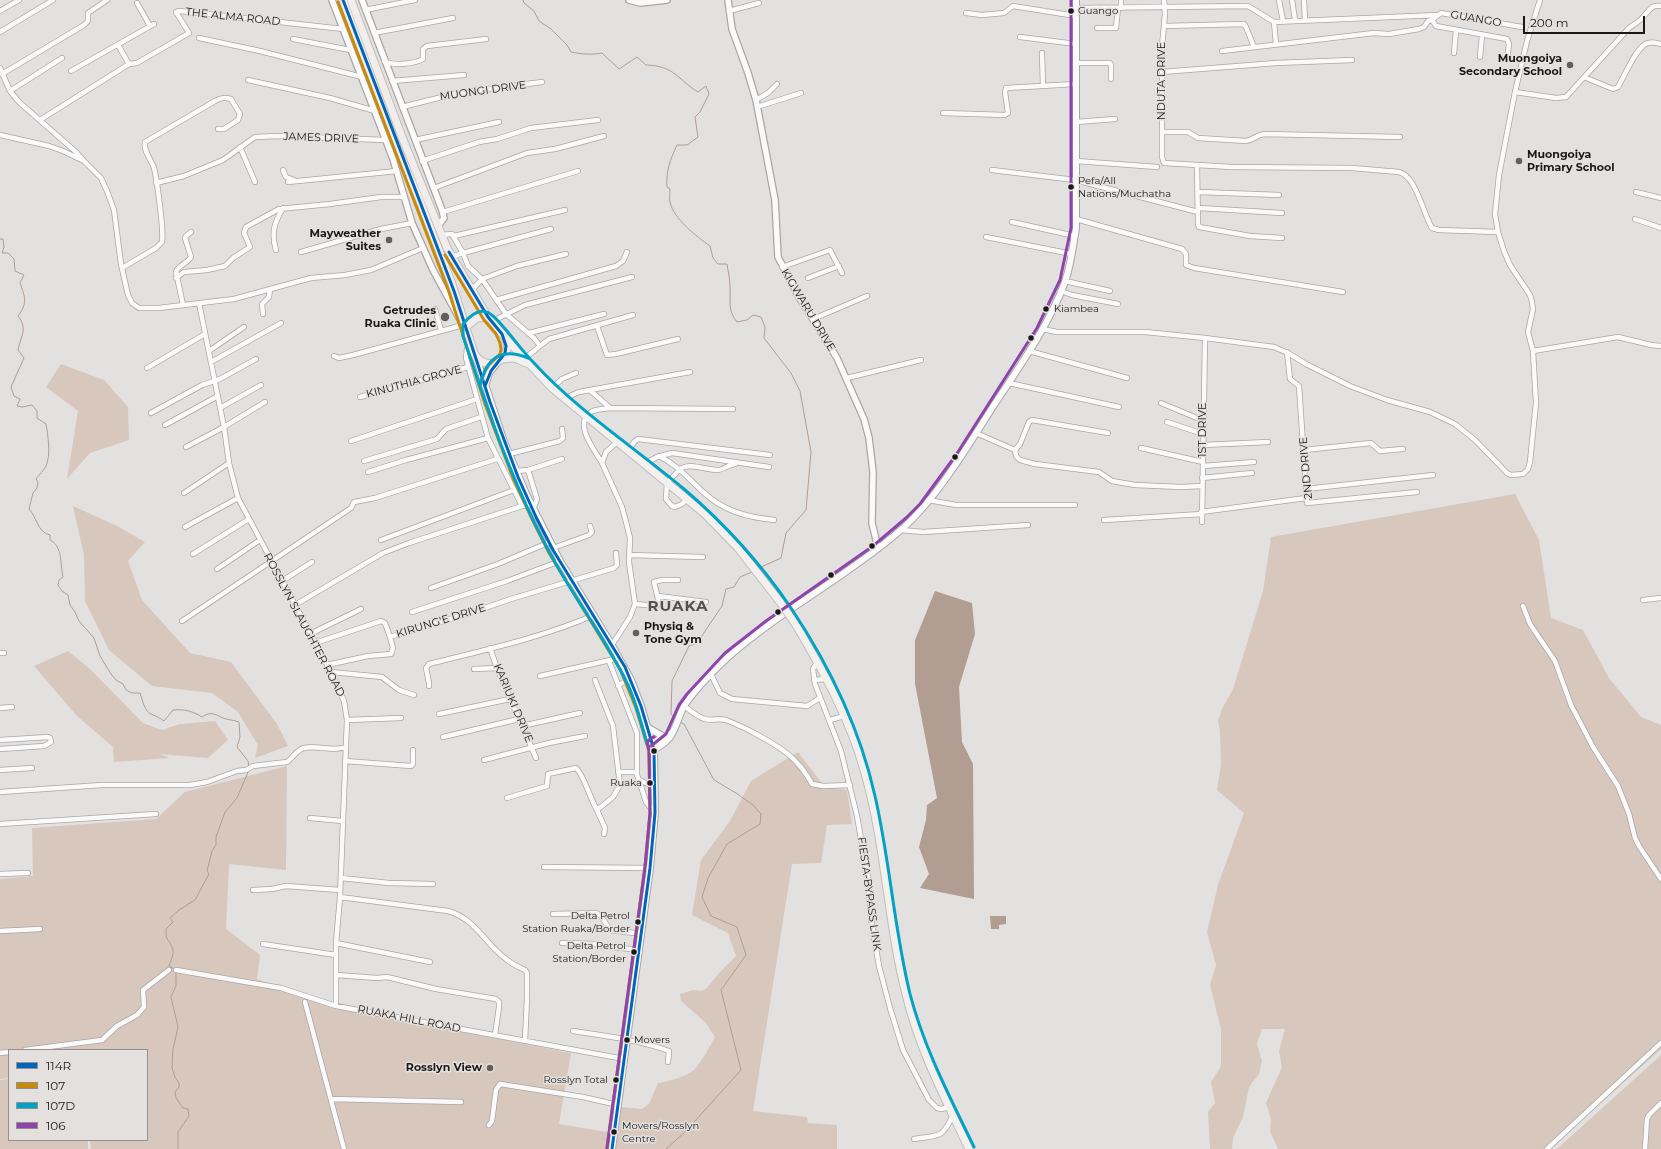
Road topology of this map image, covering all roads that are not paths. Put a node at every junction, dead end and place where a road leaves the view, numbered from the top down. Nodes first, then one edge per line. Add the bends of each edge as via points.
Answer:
1 (19, 0) edge
2 (53, 0) edge
3 (107, 0) edge
4 (332, 0) edge
5 (343, 0) edge
6 (351, 0) edge
7 (364, 0) edge
8 (415, 0) edge
9 (629, 0) edge
10 (667, 0) edge
11 (728, 0) edge
12 (1076, 0) edge
13 (1121, 0) edge
14 (1164, 0) edge
15 (1203, 0) edge
16 (1248, 0) edge
17 (1279, 0) edge
18 (1292, 0) edge
19 (1304, 0) edge
20 (1540, 0) edge
21 (137, 3) dead end
22 (759, 3) dead end
23 (1203, 6) junction
24 (1661, 6) edge
25 (1249, 7) junction
26 (1076, 8) junction
27 (1119, 8) junction
28 (1164, 8) junction
29 (365, 10) junction
30 (729, 10) junction
31 (0, 11) edge
32 (966, 13) dead end
33 (1438, 15) junction
34 (1076, 16) junction
35 (453, 18) dead end
36 (1295, 20) junction
37 (1305, 20) junction
38 (1432, 20) junction
39 (1283, 21) junction
40 (1274, 22) junction
41 (1164, 26) junction
42 (1522, 27) dead end
43 (1097, 28) dead end
44 (342, 29) junction
45 (1456, 31) junction
46 (0, 32) edge
47 (374, 32) junction
48 (1482, 35) junction
49 (1020, 37) dead end
50 (199, 38) dead end
51 (293, 39) dead end
52 (486, 39) dead end
53 (1076, 44) junction
54 (1276, 44) junction
55 (1661, 44) edge
56 (118, 45) junction
57 (1254, 47) junction
58 (350, 50) junction
59 (1222, 51) dead end
60 (1042, 53) dead end
61 (1454, 53) dead end
62 (1480, 57) dead end
63 (62, 58) dead end
64 (1352, 60) dead end
65 (1507, 60) dead end
66 (384, 61) junction
67 (1076, 63) junction
68 (129, 64) junction
69 (0, 68) edge
70 (71, 71) dead end
71 (1162, 72) junction
72 (2, 74) junction
73 (464, 75) dead end
74 (362, 77) junction
75 (1584, 77) junction
76 (1111, 79) dead end
77 (248, 80) dead end
78 (392, 81) junction
79 (542, 82) dead end
80 (777, 84) dead end
81 (1076, 84) junction
82 (1043, 86) junction
83 (10, 91) junction
84 (1516, 92) junction
85 (801, 93) dead end
86 (756, 100) junction
87 (402, 107) junction
88 (757, 107) junction
89 (375, 111) junction
90 (943, 113) dead end
91 (1115, 119) dead end
92 (40, 120) junction
93 (598, 120) dead end
94 (498, 122) dead end
95 (1076, 122) junction
96 (218, 129) dead end
97 (1162, 132) junction
98 (0, 135) edge
99 (604, 136) dead end
100 (1400, 137) dead end
101 (386, 140) junction
102 (415, 140) junction
103 (240, 147) junction
104 (422, 161) junction
105 (1076, 161) junction
106 (84, 162) junction
107 (1197, 166) junction
108 (1157, 167) dead end
109 (283, 170) dead end
110 (992, 170) dead end
111 (397, 171) junction
112 (578, 172) dead end
113 (1075, 180) junction
114 (295, 181) junction
115 (255, 182) dead end
116 (288, 182) dead end
117 (156, 183) junction
118 (434, 188) junction
119 (1199, 192) junction
120 (1636, 192) dead end
121 (1279, 195) dead end
122 (403, 197) junction
123 (1661, 198) edge
124 (283, 208) junction
125 (566, 210) dead end
126 (1199, 210) junction
127 (443, 212) junction
128 (1282, 213) dead end
129 (1076, 219) junction
130 (1635, 219) dead end
131 (1012, 222) dead end
132 (412, 223) junction
133 (438, 226) junction
134 (1661, 228) edge
135 (551, 229) dead end
136 (191, 232) dead end
137 (1498, 232) junction
138 (442, 234) junction
139 (454, 236) junction
140 (1075, 236) junction
141 (986, 237) dead end
142 (1282, 238) dead end
143 (423, 248) junction
144 (276, 250) dead end
145 (301, 252) dead end
146 (627, 252) dead end
147 (463, 253) junction
148 (566, 254) dead end
149 (1072, 254) junction
150 (451, 256) junction
151 (839, 266) junction
152 (782, 267) junction
153 (122, 268) junction
154 (842, 273) dead end
155 (632, 277) dead end
156 (176, 278) junction
157 (808, 278) dead end
158 (482, 279) junction
159 (1065, 280) junction
160 (270, 289) junction
161 (471, 291) junction
162 (1061, 291) junction
163 (1110, 291) dead end
164 (1343, 292) dead end
165 (867, 296) dead end
166 (496, 300) junction
167 (199, 303) junction
168 (1118, 304) dead end
169 (183, 305) junction
170 (435, 309) dead end
171 (263, 314) dead end
172 (506, 314) junction
173 (604, 314) dead end
174 (633, 315) dead end
175 (490, 319) junction
176 (813, 319) junction
177 (281, 323) dead end
178 (597, 326) junction
179 (244, 327) dead end
180 (465, 328) junction
181 (1042, 329) junction
182 (441, 330) junction
183 (528, 333) junction
184 (205, 334) junction
185 (1205, 338) junction
186 (506, 339) junction
187 (678, 339) dead end
188 (471, 344) junction
189 (540, 346) junction
190 (1661, 346) edge
191 (209, 351) junction
192 (1029, 351) junction
193 (1533, 351) junction
194 (1287, 352) junction
195 (334, 356) dead end
196 (476, 357) junction
197 (256, 359) dead end
198 (921, 360) dead end
199 (500, 361) junction
200 (526, 361) junction
201 (211, 362) junction
202 (468, 367) junction
203 (147, 368) dead end
204 (690, 372) dead end
205 (576, 373) dead end
206 (847, 378) junction
207 (1127, 378) dead end
208 (215, 380) junction
209 (1009, 383) junction
210 (261, 385) dead end
211 (485, 386) junction
212 (552, 388) junction
213 (591, 391) junction
214 (218, 396) junction
215 (360, 397) dead end
216 (477, 399) junction
217 (566, 401) junction
218 (265, 402) dead end
219 (1161, 403) dead end
220 (1119, 407) dead end
221 (220, 408) junction
222 (610, 408) junction
223 (732, 409) dead end
224 (150, 413) dead end
225 (481, 417) junction
226 (586, 418) junction
227 (1204, 421) junction
228 (1167, 422) dead end
229 (165, 425) dead end
230 (224, 427) junction
231 (562, 429) dead end
232 (976, 433) junction
233 (1108, 433) dead end
234 (1203, 434) junction
235 (488, 438) junction
236 (351, 441) dead end
237 (1268, 442) dead end
238 (616, 443) junction
239 (1203, 445) junction
240 (186, 447) dead end
241 (1141, 448) dead end
242 (1403, 449) dead end
243 (1015, 450) junction
244 (1304, 450) junction
245 (628, 452) junction
246 (509, 454) junction
247 (770, 455) dead end
248 (659, 456) junction
249 (562, 458) dead end
250 (498, 459) junction
251 (364, 461) dead end
252 (229, 462) junction
253 (1254, 462) dead end
254 (602, 463) junction
255 (740, 463) junction
256 (644, 464) junction
257 (1203, 464) junction
258 (769, 467) dead end
259 (680, 469) junction
260 (528, 470) junction
261 (516, 471) junction
262 (368, 472) dead end
263 (1252, 474) dead end
264 (1433, 475) dead end
265 (1202, 478) junction
266 (667, 482) junction
267 (1202, 486) junction
268 (1306, 489) junction
269 (514, 490) junction
270 (1417, 492) dead end
271 (184, 494) dead end
272 (238, 498) junction
273 (1306, 498) junction
274 (687, 499) junction
275 (928, 500) junction
276 (1075, 505) dead end
277 (522, 506) junction
278 (532, 507) junction
279 (1202, 513) junction
280 (249, 520) junction
281 (774, 520) dead end
282 (1104, 520) dead end
283 (1202, 522) dead end
284 (1028, 524) dead end
285 (590, 526) dead end
286 (185, 527) dead end
287 (901, 530) junction
288 (260, 540) junction
289 (381, 540) dead end
290 (551, 545) junction
291 (878, 548) junction
292 (616, 553) dead end
293 (193, 554) dead end
294 (629, 555) junction
295 (703, 557) dead end
296 (560, 561) junction
297 (271, 562) junction
298 (312, 562) dead end
299 (217, 568) dead end
300 (678, 580) dead end
301 (282, 581) junction
302 (572, 582) junction
303 (431, 588) dead end
304 (658, 596) junction
305 (1661, 598) edge
306 (1643, 600) dead end
307 (706, 602) dead end
308 (635, 604) junction
309 (295, 605) junction
310 (1524, 606) dead end
311 (361, 609) dead end
312 (412, 612) dead end
313 (594, 615) junction
314 (182, 621) dead end
315 (310, 634) junction
316 (390, 638) junction
317 (315, 643) junction
318 (612, 645) junction
319 (490, 648) junction
320 (619, 658) junction
321 (609, 660) junction
322 (817, 662) junction
323 (327, 665) junction
324 (497, 668) junction
325 (474, 669) dead end
326 (331, 672) junction
327 (711, 674) junction
328 (540, 676) dead end
329 (826, 679) junction
330 (596, 680) dead end
331 (631, 680) junction
332 (814, 680) junction
333 (429, 686) dead end
334 (618, 686) junction
335 (414, 695) dead end
336 (820, 698) junction
337 (510, 699) junction
338 (684, 706) junction
339 (12, 707) dead end
340 (0, 708) edge
341 (580, 713) dead end
342 (439, 714) dead end
343 (844, 716) junction
344 (401, 718) dead end
345 (519, 719) junction
346 (347, 720) junction
347 (830, 720) junction
348 (522, 726) junction
349 (647, 727) junction
350 (672, 733) junction
351 (585, 736) dead end
352 (443, 737) dead end
353 (664, 737) junction
354 (0, 740) edge
355 (652, 743) junction
356 (346, 746) junction
357 (532, 748) junction
358 (0, 749) edge
359 (413, 750) dead end
360 (654, 750) junction
361 (536, 758) dead end
362 (484, 760) dead end
363 (345, 761) junction
364 (32, 768) dead end
365 (0, 770) edge
366 (618, 772) junction
367 (636, 772) junction
368 (639, 780) junction
369 (850, 785) junction
370 (655, 787) junction
371 (0, 792) edge
372 (508, 798) dead end
373 (597, 810) junction
374 (655, 813) junction
375 (156, 814) dead end
376 (310, 818) dead end
377 (342, 821) junction
378 (0, 824) edge
379 (604, 834) dead end
380 (544, 866) dead end
381 (650, 868) junction
382 (28, 873) dead end
383 (0, 874) edge
384 (340, 878) junction
385 (1661, 879) edge
386 (433, 884) dead end
387 (253, 890) dead end
388 (340, 890) junction
389 (340, 897) junction
390 (553, 914) dead end
391 (40, 929) dead end
392 (0, 931) edge
393 (642, 934) junction
394 (336, 943) junction
395 (562, 943) dead end
396 (263, 944) dead end
397 (640, 950) junction
398 (336, 955) junction
399 (430, 962) dead end
400 (169, 970) dead end
401 (176, 970) dead end
402 (336, 975) junction
403 (305, 1002) dead end
404 (336, 1006) junction
405 (573, 1030) dead end
406 (494, 1035) junction
407 (627, 1039) junction
408 (525, 1041) junction
409 (1661, 1043) edge
410 (33, 1049) edge
411 (624, 1060) junction
412 (668, 1062) dead end
413 (330, 1099) junction
414 (461, 1102) dead end
415 (1661, 1103) edge
416 (618, 1105) junction
417 (951, 1111) junction
418 (489, 1125) dead end
419 (914, 1139) dead end
420 (611, 1148) edge
421 (344, 1149) edge
422 (969, 1149) edge
423 (1547, 1149) edge
424 (1645, 1149) edge

1 - 31 street
2 - 46 street
3 - 72 street via 88,13 88,20 84,25
4 - 44 street
5 - 180 highway
6 - 133 highway
7 - 29 street
8 - 29 street
9 - 10 street
11 - 30 street, KIGWARU DRIVE
12 - 26 main road
13 - 27 street
14 - 28 street, NDUTA DRIVE
15 - 23 street
16 - 25 street
17 - 39 street
18 - 36 street
19 - 37 street
20 - 84 street via 1526,41
21 - 56 street via 152,25
22 - 30 street
23 - 25 street
23 - 28 street
24 - 75 street via 1649,8 1641,20 1629,28
25 - 40 street
26 - 27 street
26 - 34 main road
27 - 28 street
27 - 43 street via 1116,28
28 - 41 street, NDUTA DRIVE
29 - 47 street
30 - 86 street, KIGWARU DRIVE via 732,29
32 - 34 street via 1004,14 1013,6
33 - 37 street
33 - 38 street, GUANGO
33 - 42 street, GUANGO via 1441,13
34 - 53 main road
35 - 47 street
36 - 37 street
36 - 39 street
38 - 45 street, GUANGO via 1436,26
38 - 54 street, GUANGO via 1419,29 1390,34 1374,33
39 - 40 street
40 - 54 street
41 - 57 street via 1244,24
41 - 71 street, NDUTA DRIVE
44 - 58 street
44 - 68 street, THE ALMA ROAD via 180,11 176,12 189,33 137,63
45 - 48 street, GUANGO
45 - 61 street, GUANGO
47 - 66 street
48 - 62 street, GUANGO
48 - 65 street, GUANGO via 1507,39
49 - 53 street
50 - 74 street
51 - 58 street
52 - 66 street via 427,46 423,48 423,59 418,61
53 - 67 main road
54 - 57 street, GUANGO
55 - 75 street via 1644,44 1618,87 1613,88
56 - 68 street
56 - 70 street
57 - 59 street, GUANGO
58 - 74 street
60 - 82 street
63 - 83 street
64 - 71 street via 1269,63
66 - 78 street
67 - 76 street via 1110,63
67 - 81 main road
68 - 92 street, THE ALMA ROAD
69 - 72 street
71 - 97 street, NDUTA DRIVE
72 - 83 street
73 - 78 street
74 - 89 street
75 - 84 street via 1569,95 1562,98
77 - 89 street
78 - 87 street
79 - 87 street, MUONGI DRIVE via 458,92
80 - 86 street
81 - 82 street
81 - 95 main road
82 - 90 street via 1006,88 1008,113 1005,115
83 - 92 street
84 - 137 street via 1499,175 1495,214
85 - 88 street
86 - 88 street, KIGWARU DRIVE
87 - 102 street
88 - 152 street, KIGWARU DRIVE via 775,200 778,257
89 - 101 street
91 - 95 street
92 - 106 street
93 - 104 street via 531,128
94 - 102 street
95 - 105 main road
96 - 117 street via 238,120 240,114 231,99 223,97 215,101 145,142 144,147 154,168
97 - 100 street via 1188,132 1198,138 1246,141 1264,134
97 - 107 street, NDUTA DRIVE via 1164,163
98 - 106 street via 49,146
99 - 118 street via 555,149 527,153
101 - 103 street, JAMES DRIVE via 255,137
101 - 111 street
102 - 104 street
103 - 115 street
103 - 117 street via 223,160 184,176
104 - 118 street
105 - 108 street
105 - 113 main road
106 - 153 street via 101,178 114,210
107 - 119 street
107 - 137 street via 1352,168 1399,172 1411,181 1432,228
109 - 114 street via 286,177
110 - 113 street
111 - 114 street
111 - 122 street
112 - 127 street
113 - 126 street
113 - 129 main road
114 - 116 street
117 - 153 street via 162,242
118 - 127 street
119 - 121 street
119 - 126 street
120 - 123 street
122 - 124 street
122 - 132 street
124 - 144 street via 272,235
124 - 156 street via 246,227 244,233 250,247 233,258 228,265 184,272
125 - 139 street
126 - 128 street
126 - 142 street via 1200,227 1250,236
127 - 133 street via 444,218
129 - 140 main road
129 - 164 street via 1182,249 1186,254 1186,265 1194,268
130 - 134 street
131 - 140 street
132 - 143 street
132 - 145 street via 381,229
133 - 138 highway
135 - 147 street
136 - 156 street via 185,238 190,257 177,269
137 - 193 street via 1510,265 1530,295 1533,309 1528,332
138 - 139 street
138 - 150 highway
139 - 147 street
140 - 149 main road
141 - 149 street
143 - 160 street via 371,270 311,278
143 - 180 street
146 - 166 street via 623,261 616,266
147 - 150 street
147 - 158 street via 468,266
148 - 158 street via 517,266
149 - 159 main road
150 - 161 highway
151 - 152 street via 832,251 827,249
151 - 154 street
151 - 157 street
152 - 176 street, KIGWARU DRIVE via 798,298
153 - 169 street via 128,296 136,306 146,309
155 - 172 street via 525,305
156 - 169 street
158 - 161 street
158 - 166 street
159 - 162 main road
159 - 163 street
160 - 167 street via 234,299
160 - 171 street via 269,297 262,304
161 - 175 highway
162 - 168 street
162 - 181 main road
165 - 176 street
166 - 172 street
167 - 169 street
167 - 184 street, ROSSLYN SLAUGHTER ROAD
170 - 182 street
172 - 175 street
172 - 183 street
173 - 183 street
174 - 178 street
175 - 180 highway via 481,316
175 - 186 highway
176 - 206 street, KIGWARU DRIVE
177 - 201 street
178 - 187 street via 607,355
178 - 189 street via 549,339
179 - 191 street
180 - 182 street
180 - 188 highway
181 - 185 street via 1057,332 1145,332
181 - 192 main road
182 - 195 street via 353,355 339,358
183 - 189 street
184 - 191 street, ROSSLYN SLAUGHTER ROAD
184 - 203 street
185 - 194 street
185 - 227 street, 1ST DRIVE
186 - 199 highway via 507,346
186 - 200 main road
188 - 196 highway
188 - 202 street via 466,353
189 - 200 street
190 - 193 street via 1618,337
191 - 201 street, ROSSLYN SLAUGHTER ROAD
192 - 207 street
192 - 209 main road
193 - 194 street via 1536,403 1530,462 1526,472 1515,476 1507,473 1475,440 1455,424 1430,412 1350,386
194 - 244 street, 2ND DRIVE via 1290,379 1299,386
196 - 199 highway via 485,364
196 - 211 main road
197 - 208 street
198 - 206 street
199 - 200 main road via 515,358
199 - 211 main road via 489,373
200 - 212 main road
201 - 208 street, ROSSLYN SLAUGHTER ROAD
202 - 215 street, KINUTHIA GROVE
202 - 216 street
204 - 213 street
205 - 212 street via 562,379
206 - 291 street, KIGWARU DRIVE via 869,438 873,472 872,523
208 - 214 street, ROSSLYN SLAUGHTER ROAD
208 - 224 street via 202,384
209 - 220 street
209 - 232 main road
210 - 221 street
211 - 246 main road
212 - 217 main road
213 - 217 street via 575,394
213 - 222 street
214 - 221 street, ROSSLYN SLAUGHTER ROAD
214 - 229 street
216 - 225 street
216 - 236 street
217 - 226 main road
218 - 230 street
219 - 227 street
221 - 230 street, ROSSLYN SLAUGHTER ROAD
222 - 223 street
222 - 226 street via 593,411
225 - 235 street
225 - 251 street via 446,429 437,439
226 - 238 main road
226 - 254 street via 584,432
227 - 234 street, 1ST DRIVE
228 - 234 street
230 - 240 street
230 - 252 street, ROSSLYN SLAUGHTER ROAD
231 - 246 street via 563,438 560,441
232 - 243 street
232 - 275 main road
233 - 243 street via 1032,420
234 - 239 street, 1ST DRIVE
235 - 250 street
235 - 262 street
237 - 239 street
238 - 245 main road
238 - 254 street via 606,452
239 - 257 street, 1ST DRIVE
241 - 257 street
242 - 244 street via 1380,450 1371,443
243 - 267 street via 1020,460 1099,472 1112,482 1142,486
244 - 268 street, 2ND DRIVE
245 - 247 street via 638,439
245 - 256 main road
246 - 261 main road
248 - 255 street via 672,454
248 - 256 street
248 - 259 street
249 - 260 street
250 - 269 street
250 - 297 street via 375,498 354,502 351,508
252 - 271 street
252 - 272 street, ROSSLYN SLAUGHTER ROAD
253 - 257 street
254 - 294 street via 622,507 630,538
255 - 258 street
255 - 259 street via 721,470 688,467
256 - 266 main road
257 - 265 street, 1ST DRIVE
259 - 266 street via 675,477
259 - 281 street via 703,492 732,512
260 - 261 street
260 - 278 street via 536,495 536,503
261 - 278 main road
263 - 265 street
264 - 268 street
265 - 267 street, 1ST DRIVE
266 - 274 main road
266 - 274 street via 665,496 672,506 679,506
267 - 279 street, 1ST DRIVE
268 - 273 street, 2ND DRIVE
269 - 277 street
269 - 289 street
270 - 273 street, 2ND DRIVE via 1309,504
272 - 280 street, ROSSLYN SLAUGHTER ROAD
272 - 286 street
273 - 279 street
274 - 322 main road, bridge via 738,548 757,571 796,625
275 - 276 street via 956,505
275 - 287 main road
277 - 278 street
277 - 309 street via 383,553
278 - 290 main road
279 - 282 street
279 - 283 street, 1ST DRIVE
280 - 288 street, ROSSLYN SLAUGHTER ROAD
280 - 293 street
284 - 287 street via 923,532
285 - 290 street via 592,532 589,535
287 - 291 main road
288 - 297 street, ROSSLYN SLAUGHTER ROAD
288 - 299 street
290 - 296 main road
290 - 303 street
291 - 327 main road via 846,573 760,630
292 - 302 street, KIRUNG'E DRIVE via 616,567
294 - 295 street
294 - 308 street
296 - 302 main road
296 - 312 street, KIRUNG'E DRIVE via 495,586
297 - 301 street, ROSSLYN SLAUGHTER ROAD
297 - 314 street
298 - 301 street
300 - 304 street via 655,581
301 - 309 street, ROSSLYN SLAUGHTER ROAD
302 - 313 main road
302 - 316 street, KIRUNG'E DRIVE
304 - 307 street
304 - 308 street via 659,603 656,606
305 - 306 street
308 - 318 street
309 - 315 street, ROSSLYN SLAUGHTER ROAD
310 - 385 street via 1530,624 1555,662 1571,705 1593,747 1618,786 1639,846
311 - 315 street
313 - 318 main road
313 - 319 street, KARIUKI DRIVE via 526,640
315 - 317 street, ROSSLYN SLAUGHTER ROAD
316 - 317 street via 382,621
316 - 323 street, KIRUNG'E DRIVE via 393,648 391,654
317 - 323 street, ROSSLYN SLAUGHTER ROAD
318 - 320 main road
319 - 324 street, KARIUKI DRIVE
319 - 333 street, KARIUKI DRIVE via 429,664 426,668
320 - 321 street
320 - 331 main road
321 - 328 street
321 - 334 street
322 - 329 main road
322 - 332 street, FIESTA-BYPASS LINK via 813,670
323 - 326 street, ROSSLYN SLAUGHTER ROAD
324 - 325 street
324 - 337 street, KARIUKI DRIVE
326 - 335 street via 382,677 399,690
326 - 346 street, ROSSLYN SLAUGHTER ROAD via 344,701
327 - 336 street via 720,693 732,699 808,706
327 - 338 main road
329 - 332 street
329 - 343 main road
330 - 366 street via 613,726
331 - 334 street
331 - 349 main road
332 - 336 street, FIESTA-BYPASS LINK
334 - 367 street via 637,733
336 - 347 street, FIESTA-BYPASS LINK
337 - 342 street
337 - 345 street, KARIUKI DRIVE
338 - 350 main road
338 - 369 street via 705,719 718,718 728,721 777,745 795,759 812,784
339 - 340 street
341 - 348 street
343 - 347 street
343 - 417 main road via 864,770 907,999 926,1054
344 - 346 street
345 - 348 street, KARIUKI DRIVE
345 - 352 street
346 - 356 street, ROSSLYN SLAUGHTER ROAD
347 - 369 street, FIESTA-BYPASS LINK
348 - 357 street, KARIUKI DRIVE
349 - 353 main road
349 - 355 main road
350 - 353 main road
350 - 360 main road
351 - 357 street
353 - 355 main road
354 - 358 street via 48,737 51,742 44,746
355 - 360 main road
356 - 363 street, ROSSLYN SLAUGHTER ROAD
356 - 371 street via 334,749 305,748 287,762 253,766 198,784 102,785
357 - 361 street, KARIUKI DRIVE
357 - 362 street
359 - 363 street via 411,766
360 - 370 main road
363 - 377 street, ROSSLYN SLAUGHTER ROAD
364 - 365 street
366 - 367 street
366 - 373 street via 620,787 613,797
367 - 368 street
368 - 370 street
368 - 374 street via 646,802
369 - 417 street, FIESTA-BYPASS LINK via 868,878 868,902 879,966 896,1028 903,1050 929,1100 937,1108
370 - 374 main road
372 - 373 street via 547,786 548,774 576,768
373 - 379 street via 605,828
374 - 381 main road
375 - 378 street
376 - 377 street
377 - 384 street, ROSSLYN SLAUGHTER ROAD
380 - 381 street
381 - 393 main road
382 - 383 street
384 - 386 street
384 - 388 street, ROSSLYN SLAUGHTER ROAD
387 - 388 street via 272,890 286,886
388 - 389 street, ROSSLYN SLAUGHTER ROAD
389 - 394 street, ROSSLYN SLAUGHTER ROAD
389 - 408 street via 448,911 471,922 506,959 526,973
390 - 393 street via 596,913 610,930
391 - 392 street
393 - 397 main road
394 - 398 street, ROSSLYN SLAUGHTER ROAD
394 - 399 street
395 - 397 street
396 - 398 street
397 - 407 main road
398 - 402 street, ROSSLYN SLAUGHTER ROAD
400 - 410 street via 143,990 144,1007 137,1015 117,1026 102,1040
401 - 404 street, RUAKA HILL ROAD via 281,988
402 - 404 street, ROSSLYN SLAUGHTER ROAD
402 - 406 street via 387,977 436,989 496,999 499,1007
403 - 413 street
404 - 406 street, RUAKA HILL ROAD
405 - 407 street
406 - 408 street, RUAKA HILL ROAD
407 - 411 main road
407 - 412 street via 669,1051
408 - 411 street, RUAKA HILL ROAD
409 - 423 street
411 - 416 main road
413 - 414 street
413 - 421 street
415 - 424 street via 1647,1119
416 - 418 street via 500,1084 496,1090 492,1122
416 - 420 main road
417 - 419 street via 946,1130 934,1136
417 - 422 main road

